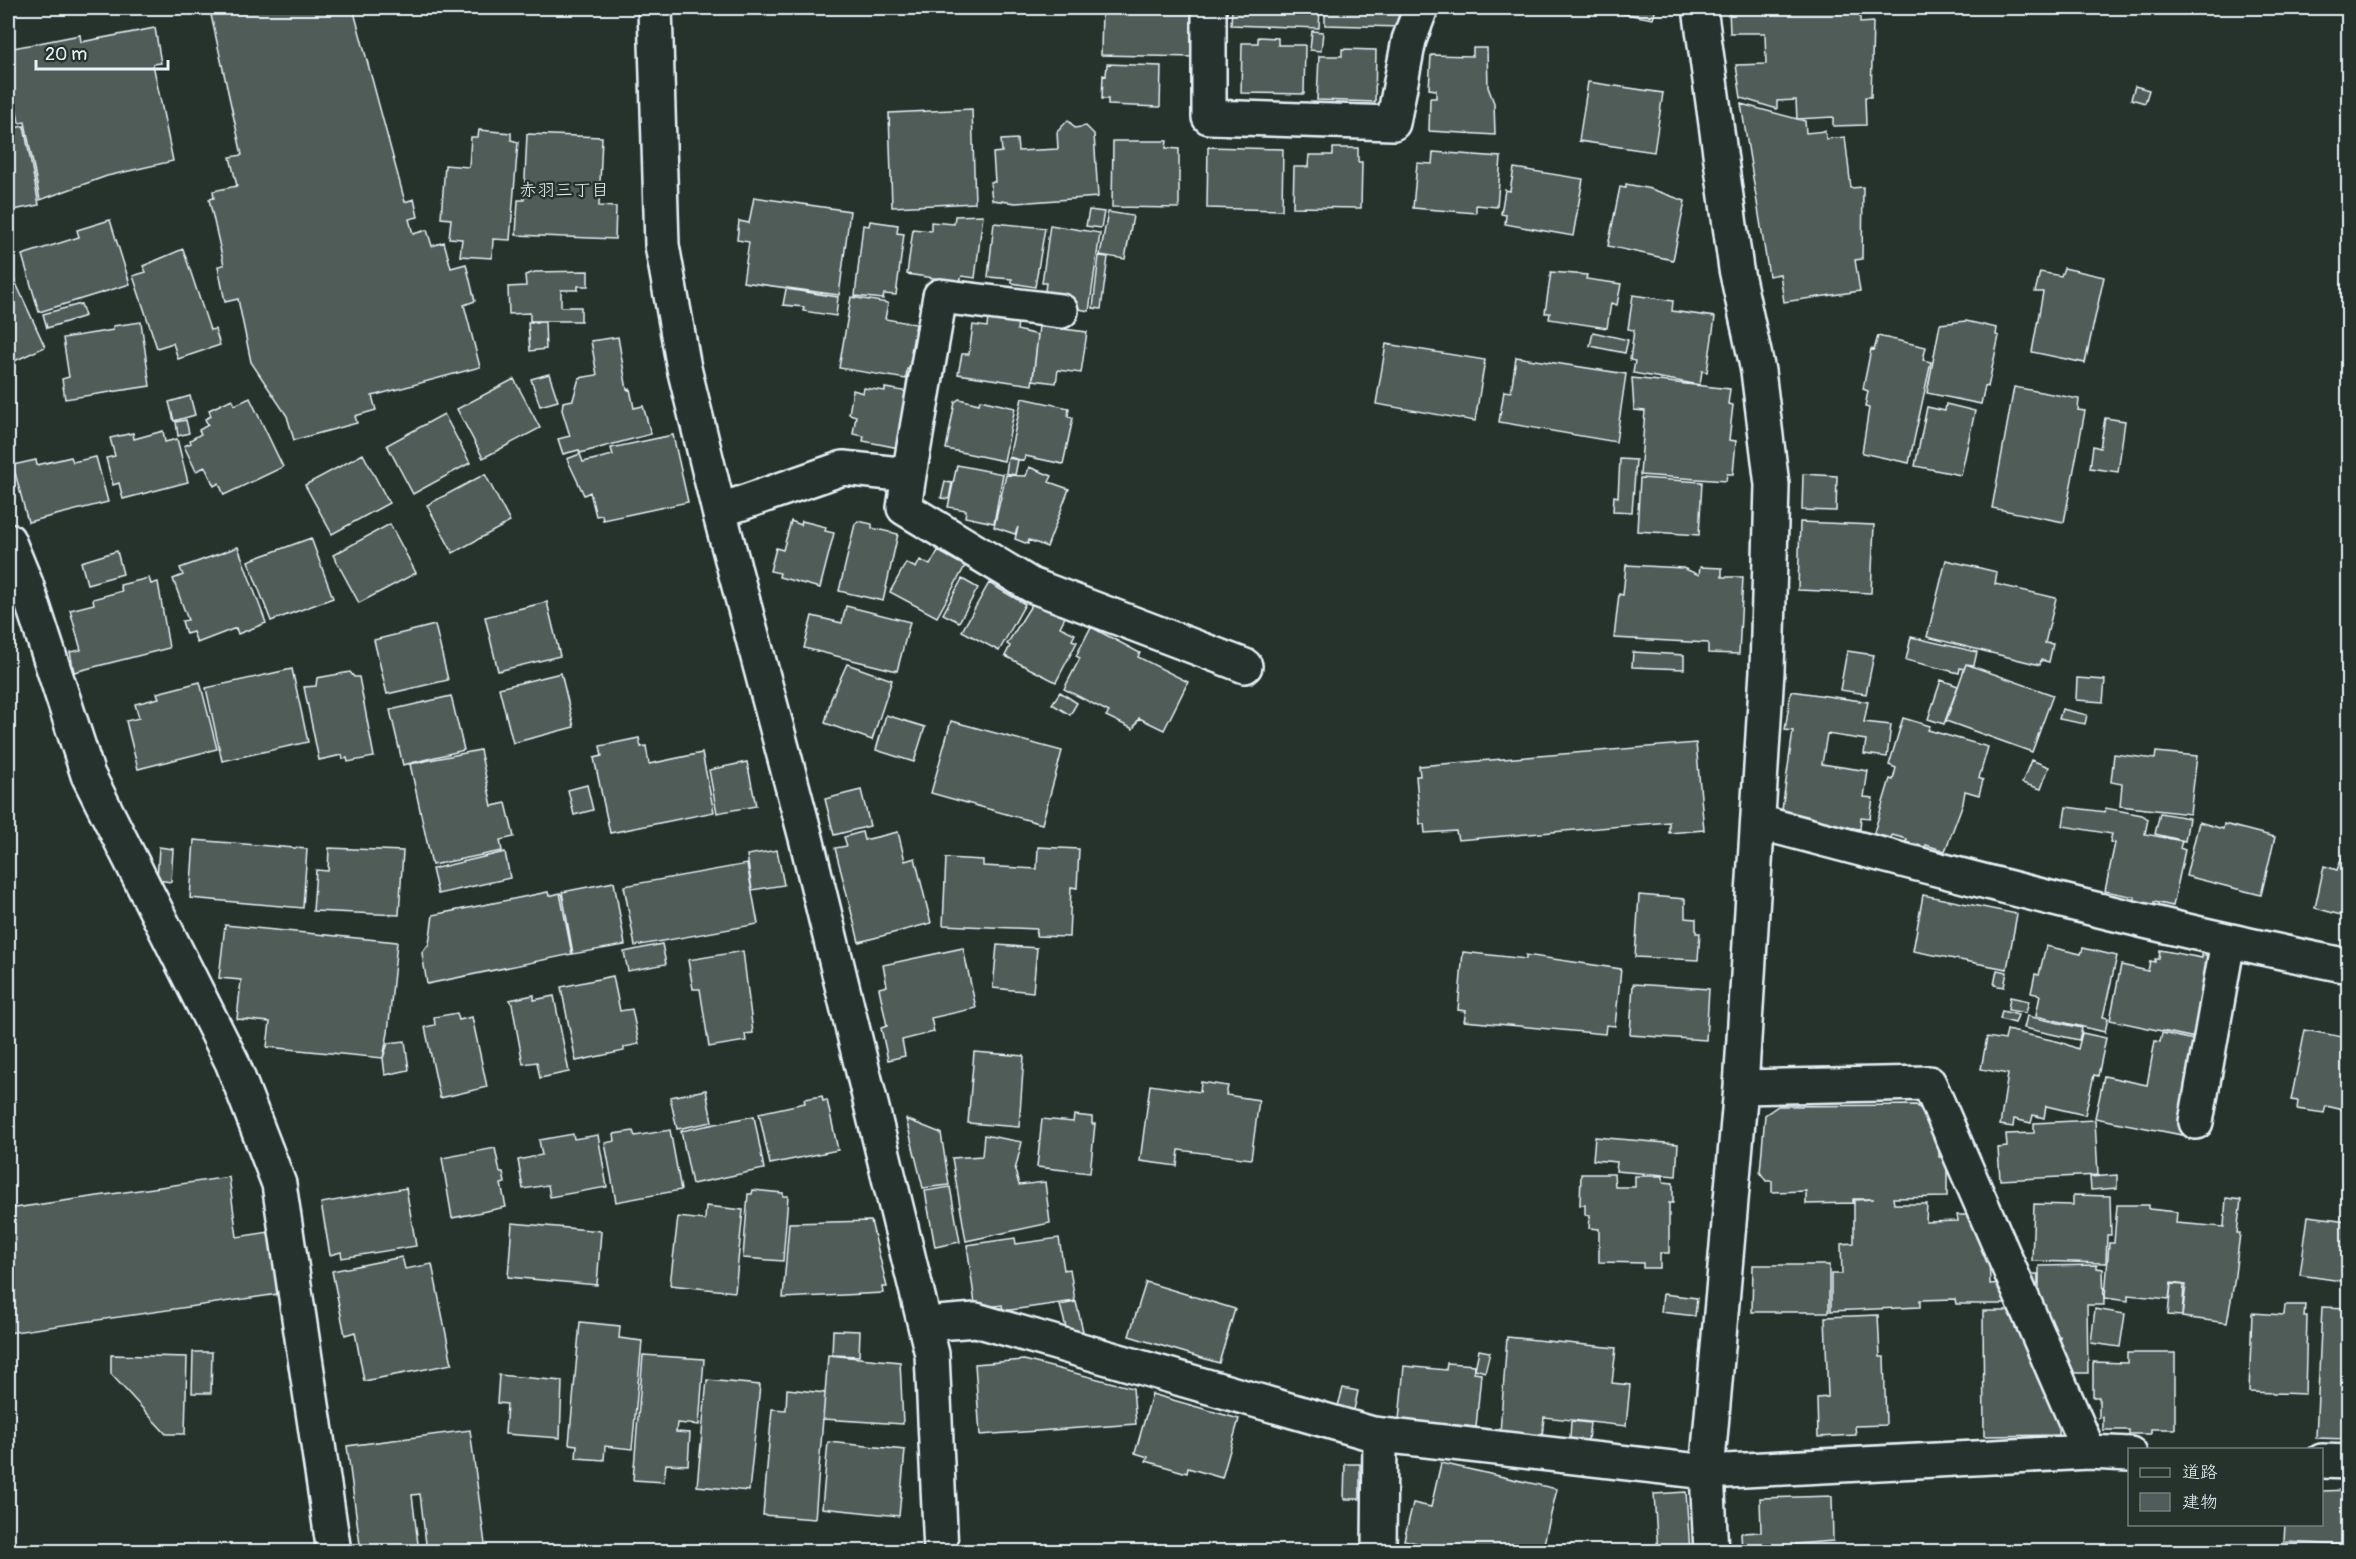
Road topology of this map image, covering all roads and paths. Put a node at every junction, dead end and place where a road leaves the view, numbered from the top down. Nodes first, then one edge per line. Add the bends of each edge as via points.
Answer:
1 (655, 8) edge
2 (1209, 8) edge
3 (1421, 8) edge
4 (1700, 8) edge
5 (1061, 311) dead end
6 (909, 475) junction
7 (719, 511) junction
8 (8, 540) edge
9 (1245, 666) dead end
10 (1758, 822) junction
11 (2228, 941) junction
12 (2349, 966) edge
13 (1741, 1087) junction
14 (2196, 1122) dead end
15 (925, 1324) junction
16 (1380, 1435) junction
17 (2089, 1452) junction
18 (2128, 1454) edge
19 (2323, 1461) edge
20 (2349, 1462) edge
21 (1707, 1472) junction
22 (334, 1551) edge
23 (941, 1551) edge
24 (1379, 1551) edge
25 (1711, 1551) edge

1 - 7 street via 662,245 684,368
2 - 3 street via 1209,117 1393,123 1409,40
4 - 10 street via 1736,269 1758,370 1772,485
5 - 6 street via 940,296
6 - 7 street via 843,468
6 - 9 street via 904,508 1030,585
7 - 15 street via 806,838
8 - 22 street via 88,775 232,1062 279,1184
10 - 11 street via 2037,896
10 - 13 street
11 - 12 street
11 - 14 street
13 - 17 street via 1929,1083
13 - 21 street
15 - 16 street via 976,1320
15 - 23 street via 932,1354
16 - 21 street
16 - 24 street
17 - 18 street
17 - 21 street
19 - 20 street
21 - 25 street

